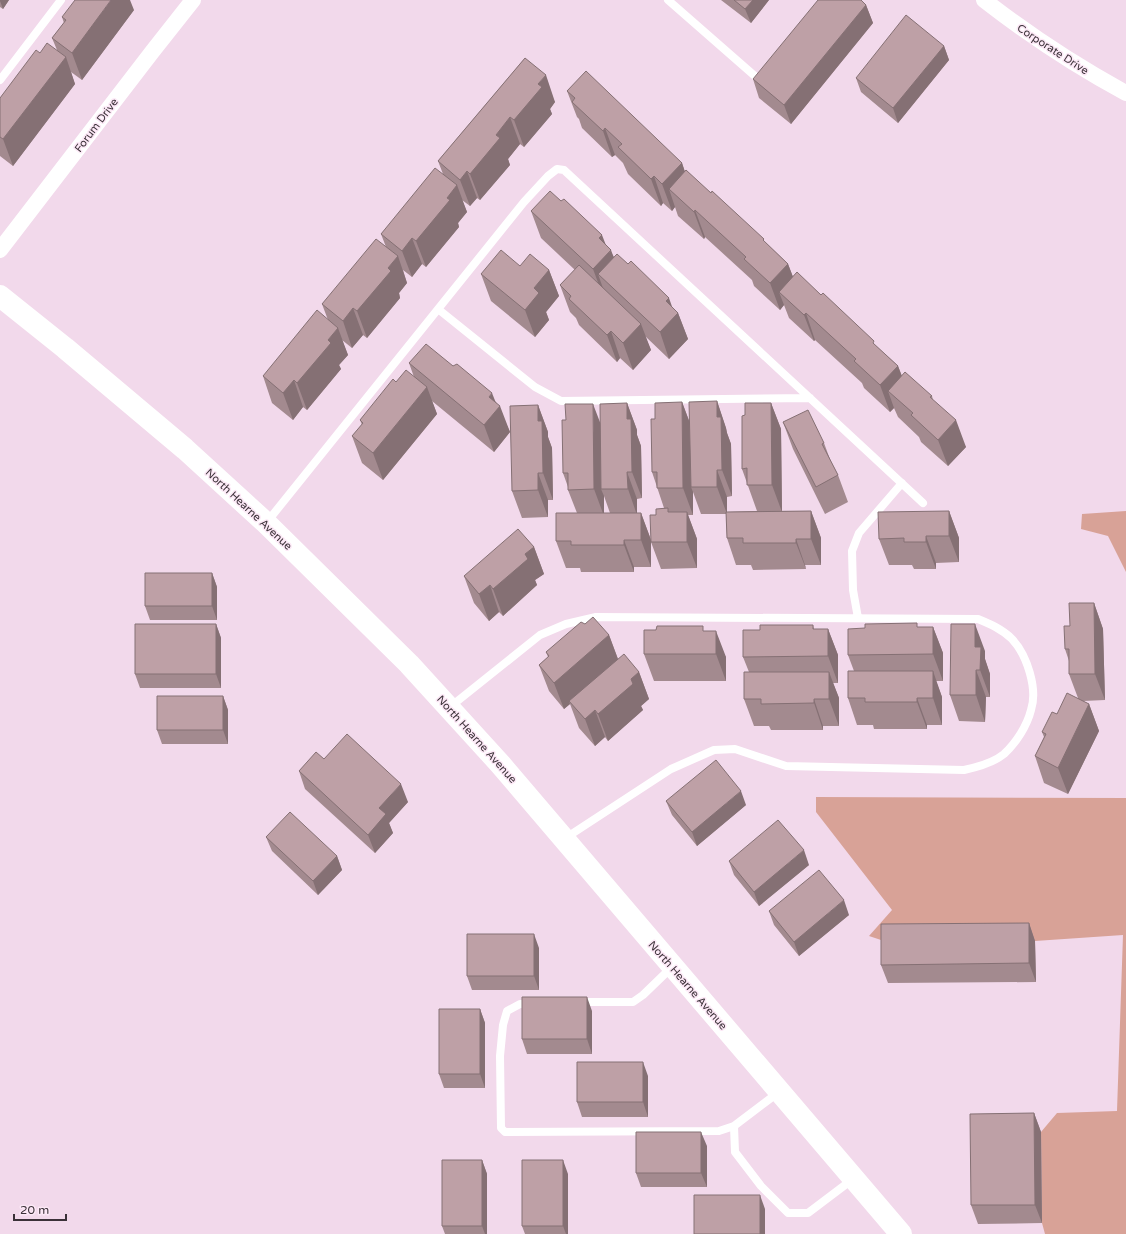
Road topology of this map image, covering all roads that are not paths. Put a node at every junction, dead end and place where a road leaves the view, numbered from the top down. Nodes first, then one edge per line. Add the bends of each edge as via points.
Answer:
1 (61, 0) edge
2 (194, 0) edge
3 (668, 0) edge
4 (984, 0) edge
5 (773, 70) edge
6 (0, 80) edge
7 (1126, 93) edge
8 (0, 250) edge
9 (0, 296) edge
10 (438, 309) junction
11 (810, 398) junction
12 (902, 483) junction
13 (923, 503) dead end
14 (266, 523) junction
15 (858, 618) junction
16 (450, 708) junction
17 (564, 840) junction
18 (673, 966) junction
19 (568, 1003) edge
20 (540, 1004) edge
21 (780, 1092) junction
22 (734, 1126) junction
23 (854, 1179) junction
24 (901, 1234) edge

1 - 6 lane
2 - 8 street, Forum Drive
3 - 5 lane via 756,77 768,76
4 - 7 street, Corporate Drive via 1047,46 1090,74
9 - 14 main road, North Hearne Avenue via 150,419
10 - 11 lane via 535,387 561,401
10 - 11 lane via 524,202 548,176 557,169 564,170
10 - 14 lane
11 - 12 lane
12 - 13 lane
12 - 15 lane via 859,533 852,551 853,590
14 - 16 main road, North Hearne Avenue
15 - 16 lane via 596,617 566,624 540,635
15 - 17 lane via 978,619 999,628 1013,640 1026,659 1034,688 1032,710 1016,742 1002,755 984,765 964,770 786,766 735,749 714,750 671,769
16 - 17 main road, North Hearne Avenue
17 - 18 main road, North Hearne Avenue
18 - 19 lane via 633,1002
18 - 21 main road, North Hearne Avenue
20 - 22 lane via 520,1004 507,1011 502,1025 501,1128 505,1132 719,1131
21 - 22 lane
21 - 23 main road, North Hearne Avenue
22 - 23 lane via 735,1152 761,1186 788,1213 808,1213
23 - 24 main road, North Hearne Avenue

